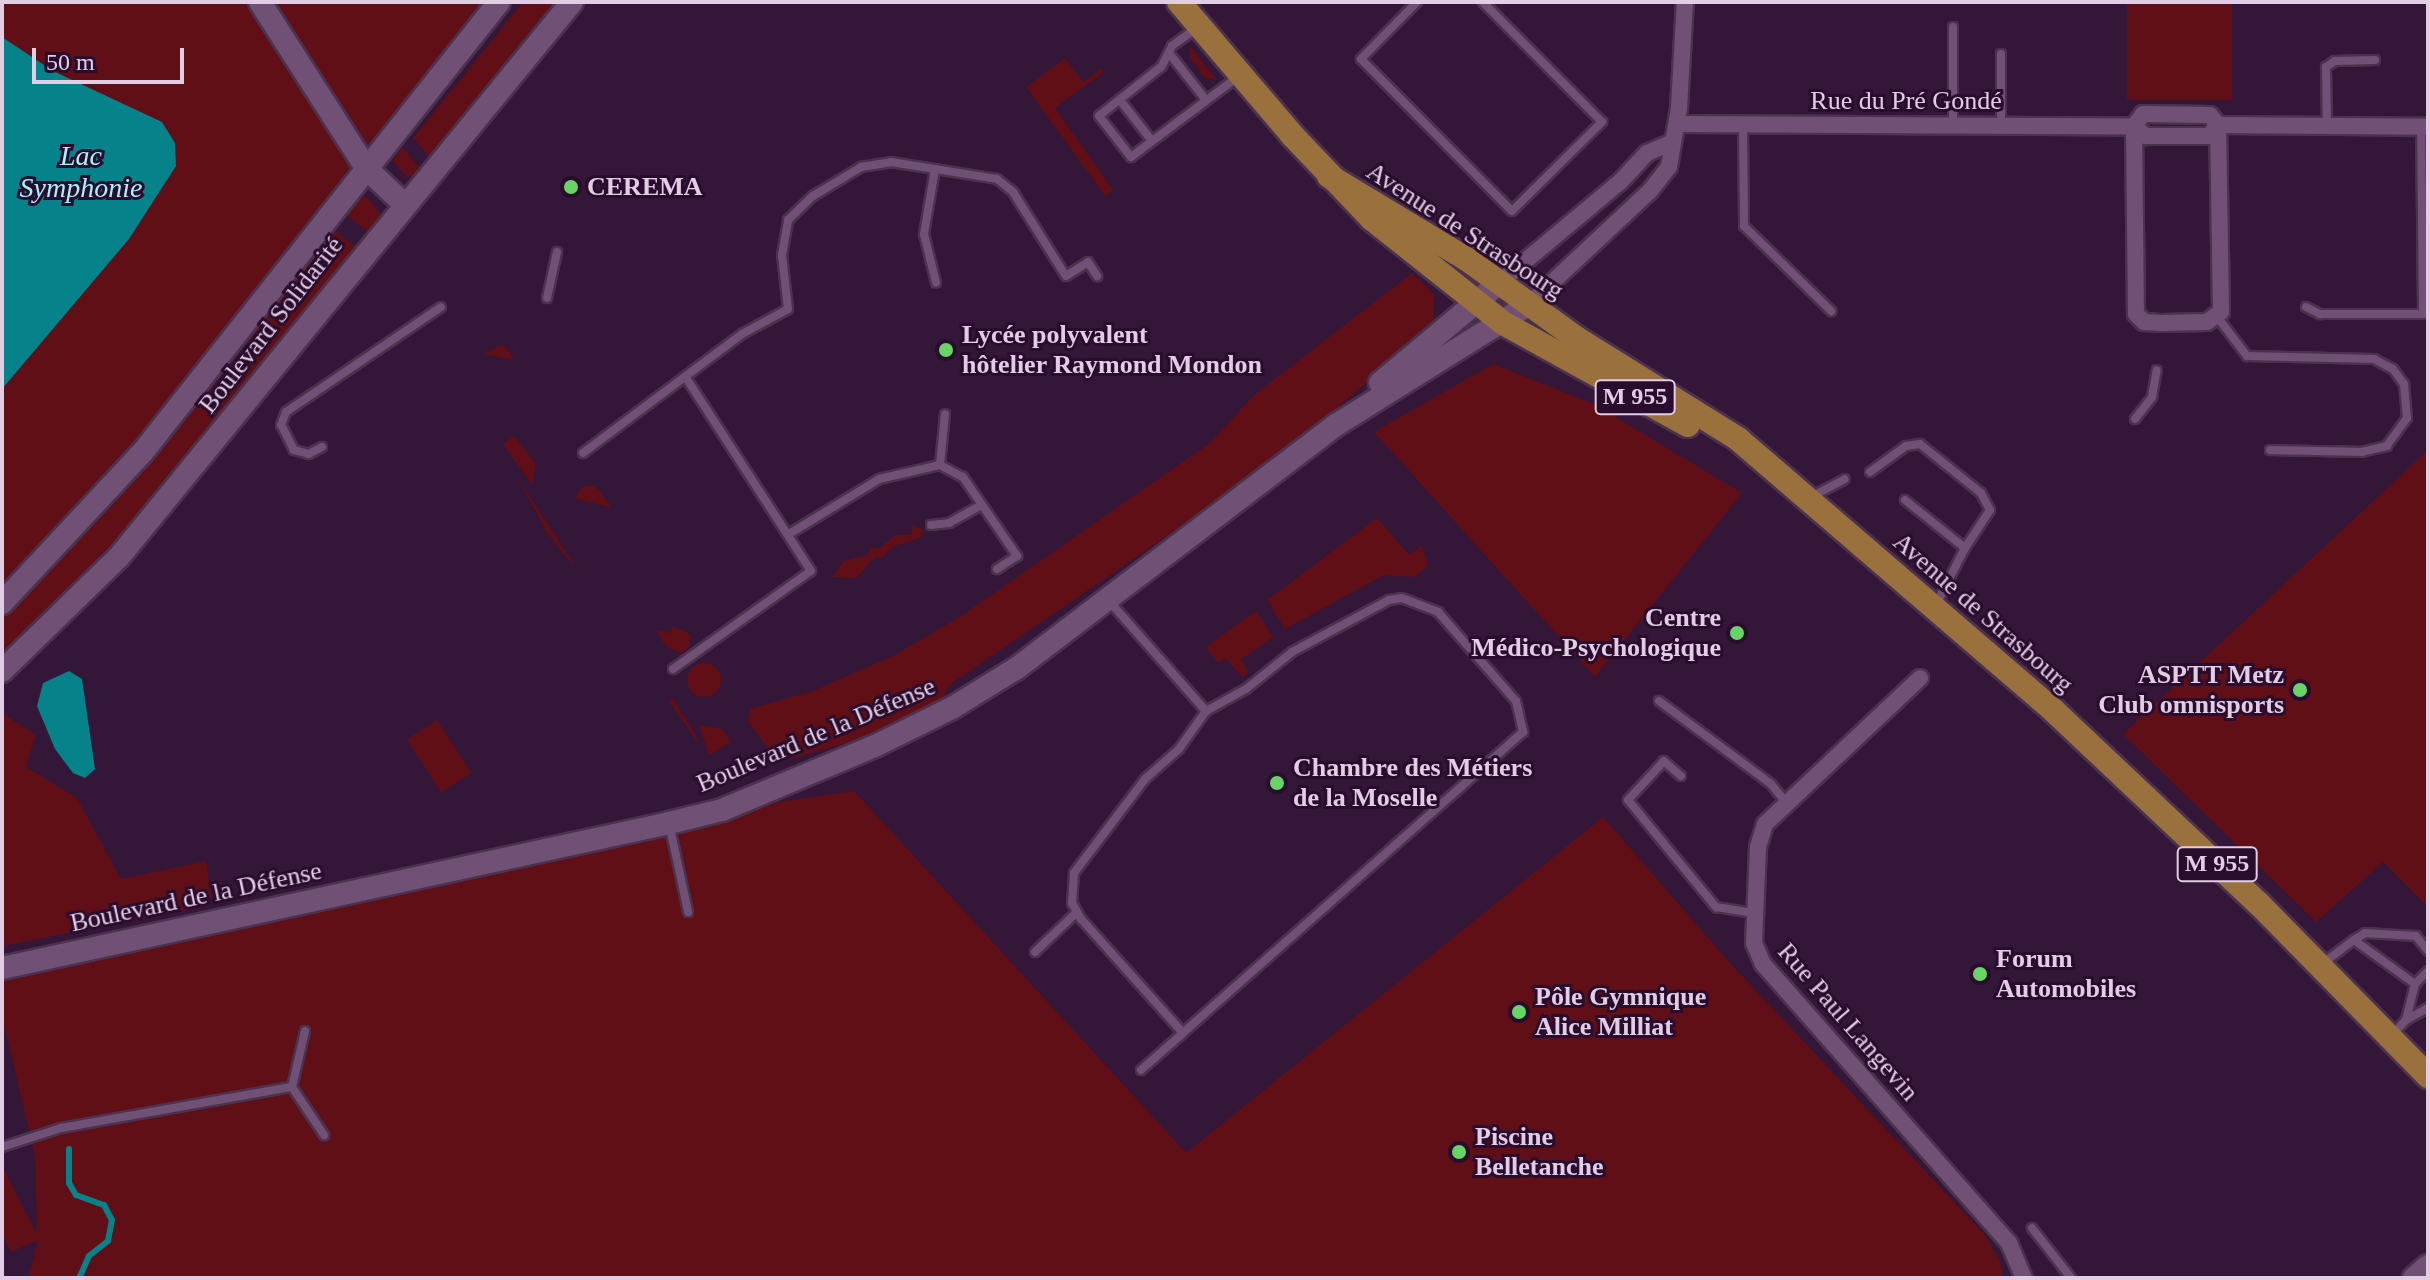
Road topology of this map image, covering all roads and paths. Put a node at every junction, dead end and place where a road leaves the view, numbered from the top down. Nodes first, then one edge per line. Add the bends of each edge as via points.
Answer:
1 (260, 2) edge
2 (499, 2) edge
3 (572, 2) edge
4 (1179, 2) edge
5 (1417, 2) edge
6 (1483, 2) edge
7 (1685, 2) edge
8 (1199, 26) junction
9 (1953, 27) dead end
10 (1169, 53) junction
11 (2001, 54) dead end
12 (2375, 60) dead end
13 (1240, 75) junction
14 (1120, 100) junction
15 (1206, 100) junction
16 (1677, 124) junction
17 (1743, 125) junction
18 (1953, 125) junction
19 (2001, 125) junction
20 (2218, 125) junction
21 (2134, 126) junction
22 (2327, 126) junction
23 (2424, 127) edge
24 (1152, 141) junction
25 (1671, 143) junction
26 (367, 169) junction
27 (935, 169) junction
28 (1329, 176) junction
29 (404, 204) junction
30 (557, 252) dead end
31 (1097, 276) dead end
32 (936, 283) dead end
33 (1499, 283) junction
34 (547, 298) dead end
35 (1475, 300) junction
36 (1528, 305) junction
37 (441, 307) dead end
38 (2306, 307) dead end
39 (1831, 311) dead end
40 (2218, 318) junction
41 (1503, 323) junction
42 (2157, 370) dead end
43 (686, 378) junction
44 (945, 414) dead end
45 (2135, 419) dead end
46 (1336, 425) junction
47 (322, 447) dead end
48 (2270, 450) dead end
49 (583, 453) dead end
50 (940, 465) junction
51 (1767, 468) junction
52 (1870, 472) dead end
53 (1845, 479) dead end
54 (1905, 500) dead end
55 (1807, 501) junction
56 (980, 506) junction
57 (931, 525) dead end
58 (789, 534) junction
59 (1965, 548) junction
60 (997, 569) dead end
61 (1109, 601) junction
62 (2, 603) edge
63 (1936, 606) junction
64 (673, 669) dead end
65 (2, 671) edge
66 (1920, 678) dead end
67 (1659, 701) dead end
68 (1206, 711) junction
69 (1681, 776) dead end
70 (1785, 801) junction
71 (669, 823) junction
72 (688, 912) dead end
73 (1077, 912) junction
74 (1754, 913) junction
75 (2428, 932) edge
76 (2419, 939) junction
77 (2354, 940) junction
78 (2428, 951) edge
79 (1035, 952) dead end
80 (2319, 966) junction
81 (2, 968) edge
82 (2428, 971) edge
83 (2415, 984) junction
84 (2428, 1008) edge
85 (2398, 1028) junction
86 (305, 1031) dead end
87 (1183, 1033) junction
88 (1141, 1070) dead end
89 (2428, 1076) edge
90 (292, 1087) junction
91 (324, 1135) dead end
92 (2, 1147) edge
93 (2032, 1228) dead end
94 (2428, 1266) edge
95 (2024, 1278) edge
96 (2071, 1278) edge
97 (2414, 1278) edge

1 - 26 street
2 - 26 street, Boulevard Solidarité
3 - 29 street, Boulevard Solidarité
4 - 8 main road, Avenue de Strasbourg / M 955
5 - 6 lane via 1361,59 1512,211 1602,122
7 - 16 street
8 - 10 lane
8 - 13 main road, Avenue de Strasbourg / M 955
9 - 18 lane
10 - 14 lane via 1162,66
10 - 15 lane
11 - 19 lane
12 - 22 lane via 2335,61 2326,67
13 - 15 lane
13 - 28 main road, Avenue de Strasbourg / M 955
14 - 24 lane
14 - 24 lane via 1099,116 1123,147 1131,157
15 - 24 lane
16 - 17 street, Rue du Pré Gondé
16 - 25 street
17 - 18 street, Rue du Pré Gondé
17 - 39 lane via 1744,226
18 - 19 street, Rue du Pré Gondé
19 - 21 street, Rue du Pré Gondé
20 - 21 street, Rue du Pré Gondé via 2210,115 2143,114
20 - 22 street, Rue du Pré Gondé
20 - 40 street
21 - 40 street via 2136,314 2150,323
22 - 23 street, Rue du Pré Gondé
23 - 38 lane via 2423,314 2320,314
25 - 33 street via 1647,153 1599,201
25 - 36 street via 1669,167 1650,191
26 - 29 street
26 - 62 street, Boulevard Solidarité via 142,453
27 - 31 lane via 1004,184 1066,276 1088,262
27 - 32 lane via 924,234
27 - 43 lane via 877,162 797,209 783,232 788,309 742,334
28 - 33 main road, Avenue de Strasbourg / M 955
28 - 35 main road, Avenue de Strasbourg / M 955 via 1371,218
29 - 65 street, Boulevard Solidarité via 119,557
30 - 34 lane
33 - 35 street, Boulevard de la Défense
33 - 36 main road, Avenue de Strasbourg / M 955
35 - 41 main road, Avenue de Strasbourg / M 955
35 - 46 street, Boulevard de la Défense
36 - 41 street, Boulevard de la Défense
36 - 51 main road, Avenue de Strasbourg / M 955 via 1738,439
37 - 47 lane via 286,412 281,425 294,450 309,454
40 - 48 lane via 2247,356 2363,357 2385,362 2404,384 2407,418 2387,446 2362,452
41 - 46 street, Boulevard de la Défense via 1413,373
41 - 51 main road, Avenue de Strasbourg / M 955
42 - 45 lane via 2152,397
43 - 49 lane
43 - 58 lane
44 - 50 lane
46 - 61 street, Boulevard de la Défense
50 - 56 lane via 963,477
50 - 58 lane via 879,479
51 - 55 main road, Avenue de Strasbourg / M 955
52 - 59 lane via 1906,446 1920,444 1981,493 1990,510
53 - 55 lane via 1822,486
54 - 59 lane
55 - 63 main road, Avenue de Strasbourg / M 955
56 - 57 lane via 949,523
56 - 60 lane via 992,513 1017,556
58 - 64 lane via 811,571
59 - 63 lane
61 - 68 lane
61 - 71 street, Boulevard de la Défense via 952,708 722,810
63 - 80 main road, Avenue de Strasbourg / M 955 via 2065,721
66 - 70 street, Rue Paul Langevin
67 - 70 lane via 1771,784
68 - 73 lane via 1179,749 1145,779 1074,873 1070,888
68 - 87 lane via 1246,689 1292,652 1402,598 1438,612 1516,701 1523,732
69 - 74 lane via 1664,761 1628,800 1716,907
70 - 74 street, Rue Paul Langevin via 1760,834
71 - 72 lane
71 - 81 street, Boulevard de la Défense
73 - 79 lane
73 - 87 lane
74 - 95 street, Rue Paul Langevin via 1754,943 1763,964 2009,1243
75 - 76 lane
76 - 77 lane via 2365,933
76 - 78 lane
77 - 80 lane
77 - 83 lane
80 - 85 main road, Avenue de Strasbourg / M 955
82 - 83 lane
83 - 85 lane
84 - 85 lane
85 - 89 main road, Avenue de Strasbourg / M 955
86 - 90 lane
87 - 88 lane
90 - 91 lane
90 - 92 lane via 41,1132
93 - 96 lane
94 - 97 street

